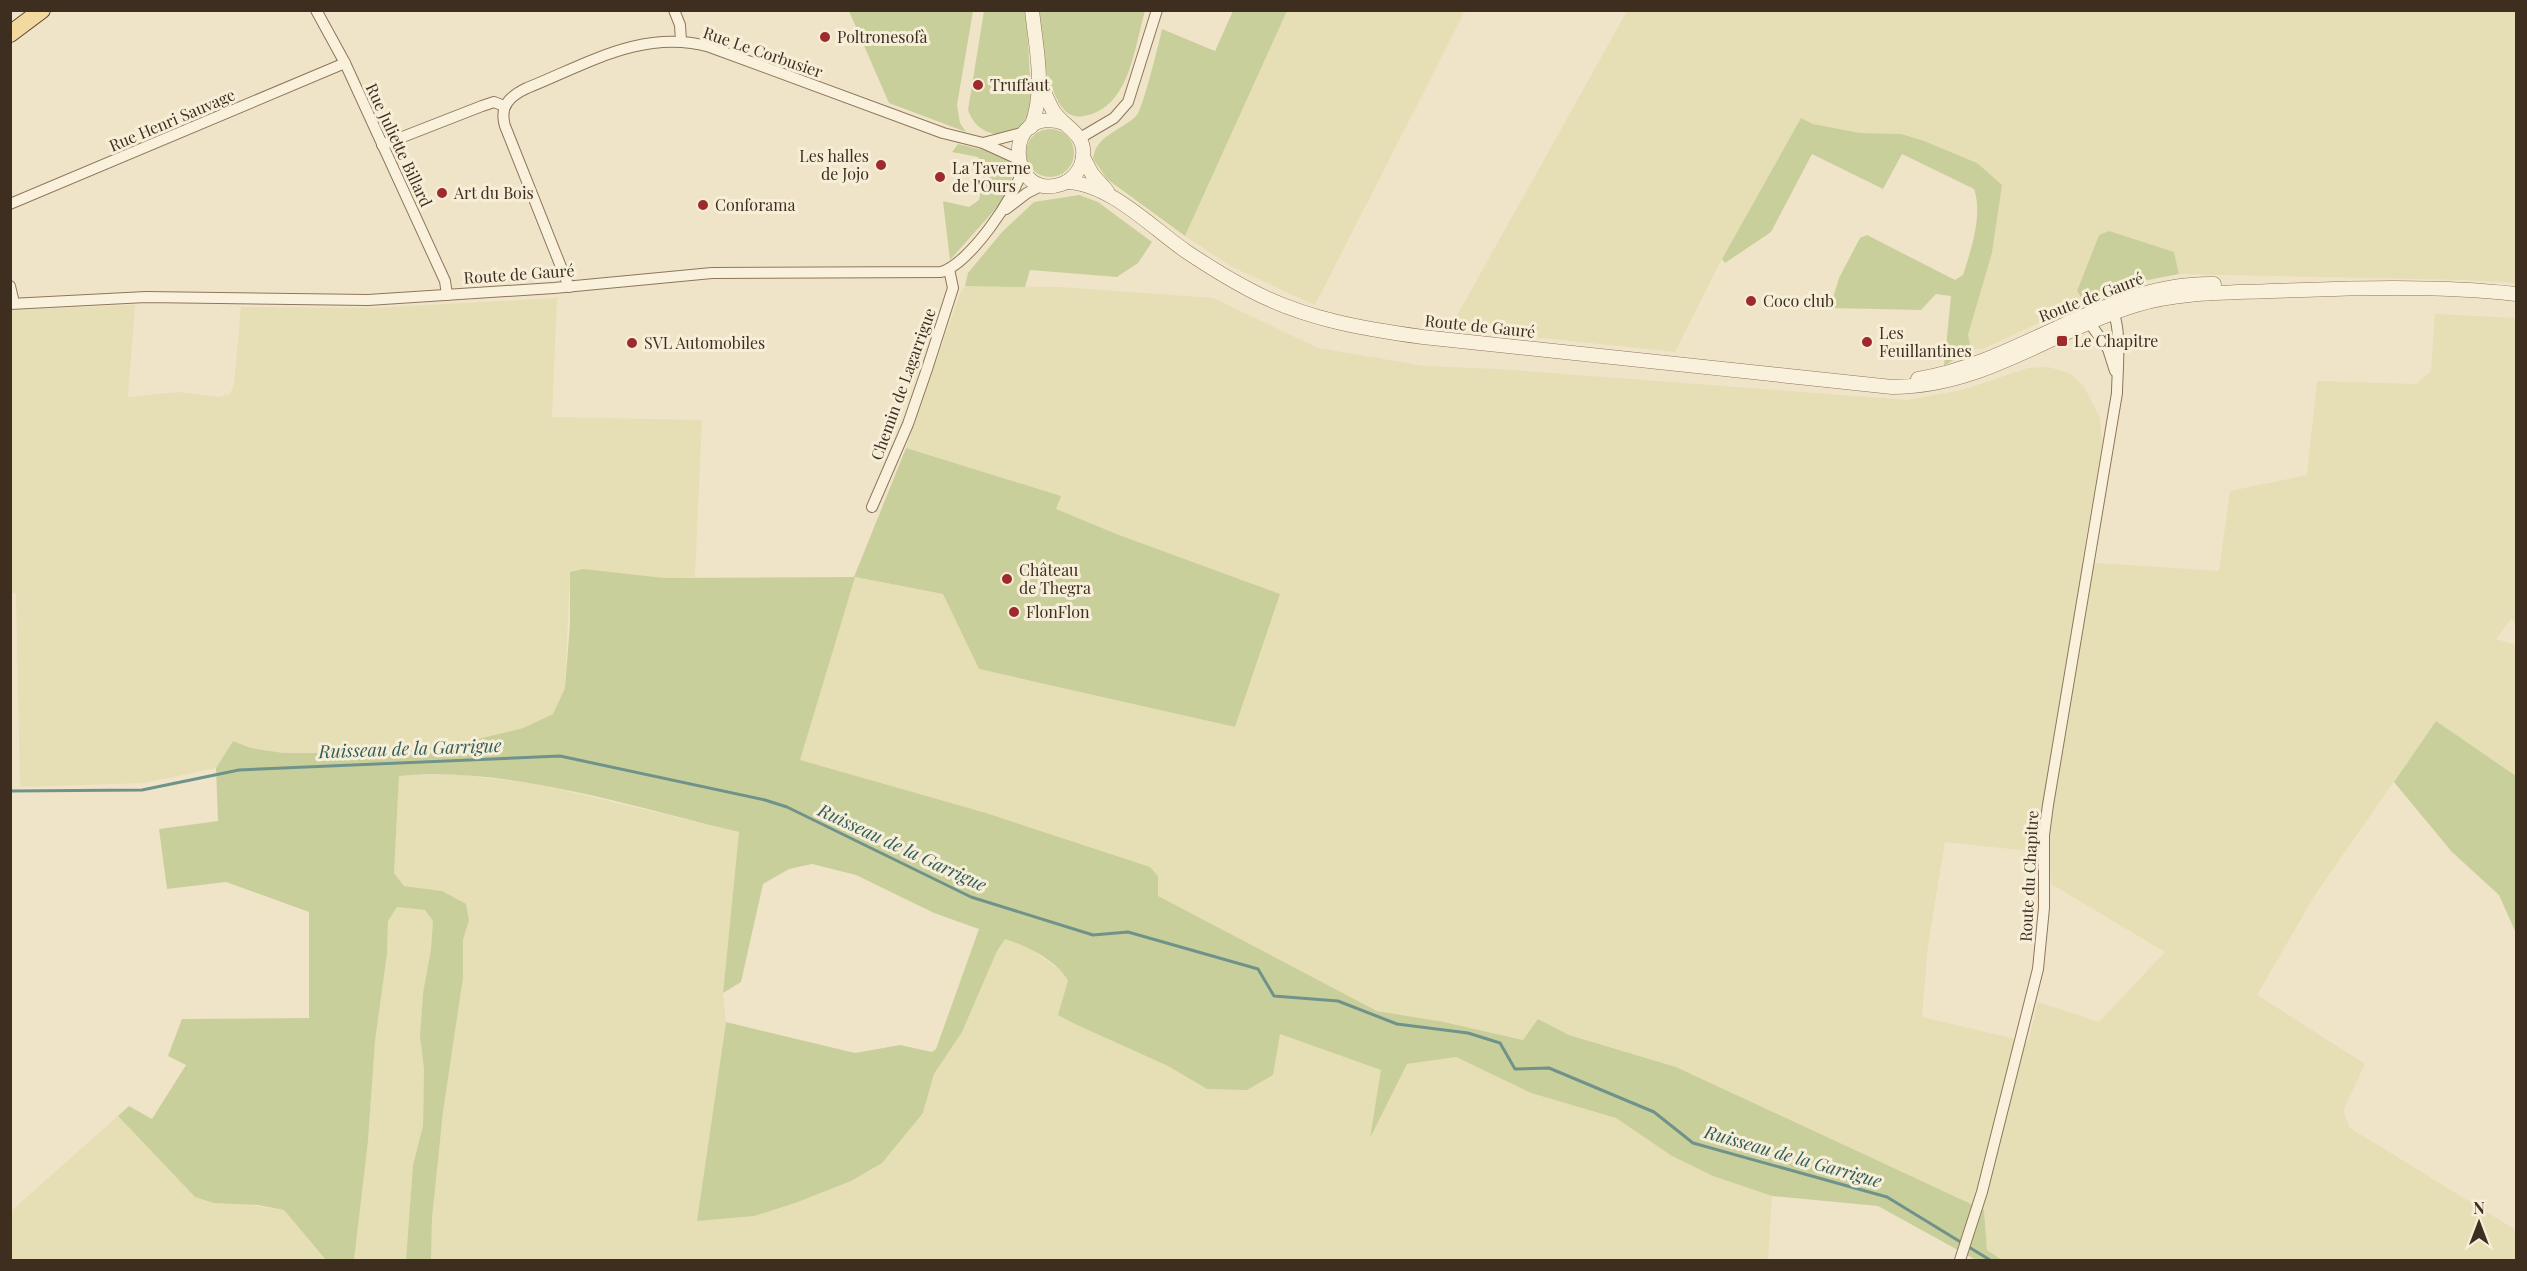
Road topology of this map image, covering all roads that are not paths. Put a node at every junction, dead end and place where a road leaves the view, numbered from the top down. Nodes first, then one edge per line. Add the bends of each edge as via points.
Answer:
1 (42, 10) edge
2 (316, 10) edge
3 (674, 10) edge
4 (1032, 10) edge
5 (1157, 10) edge
6 (10, 34) edge
7 (681, 41) junction
8 (345, 63) junction
9 (1040, 84) junction
10 (504, 106) junction
11 (1064, 123) junction
12 (1028, 129) junction
13 (1080, 138) junction
14 (982, 143) junction
15 (382, 145) junction
16 (1083, 157) junction
17 (1020, 164) junction
18 (1066, 182) junction
19 (1043, 185) junction
20 (1112, 198) junction
21 (10, 204) edge
22 (1004, 211) junction
23 (949, 269) junction
24 (10, 286) edge
25 (568, 287) junction
26 (2517, 294) edge
27 (447, 295) junction
28 (12, 303) edge
29 (2111, 308) junction
30 (2090, 317) junction
31 (2117, 380) junction
32 (872, 507) dead end
33 (1960, 1260) edge

1 - 6 main road
2 - 8 street, Rue Juliette Billard
3 - 7 street
4 - 9 street
5 - 13 street via 1128,102 1114,118
7 - 10 street, Rue Le Corbusier via 650,41 620,51 527,88
7 - 14 street, Rue Le Corbusier via 710,47 943,133
8 - 15 street, Rue Juliette Billard
8 - 21 street, Rue Henri Sauvage
9 - 11 street
9 - 12 street via 1037,108
10 - 15 street via 494,102
10 - 25 street via 505,126
11 - 12 street via 1047,120
11 - 13 street
12 - 14 street, Rue Le Corbusier
12 - 17 street via 1018,145
13 - 16 street
14 - 17 street, Rue Le Corbusier
15 - 27 street, Rue Juliette Billard via 445,281
16 - 18 street via 1078,172
16 - 20 street, Route de Gauré
17 - 19 street via 1027,177
17 - 22 street via 1017,187
18 - 19 street
18 - 20 street, Route de Gauré via 1095,188
19 - 22 street
20 - 30 street, Route de Gauré via 1187,252 1252,291 1296,310 1347,324 1434,338 1909,387 1978,372
22 - 23 street via 960,262
23 - 25 street, Route de Gauré via 916,273 712,273
23 - 32 street, Chemin de Lagarrigue via 953,288 908,424
24 - 28 street
25 - 27 street, Route de Gauré
26 - 29 street, Route de Gauré via 2444,289 2325,289 2178,295
27 - 28 street, Route de Gauré via 339,301 146,297
29 - 30 street, Route de Gauré
29 - 31 street, Route du Chapitre via 2119,361
30 - 31 street, Route du Chapitre via 2108,349
31 - 33 street, Route du Chapitre via 2114,424 2048,805 2038,969 1982,1192

